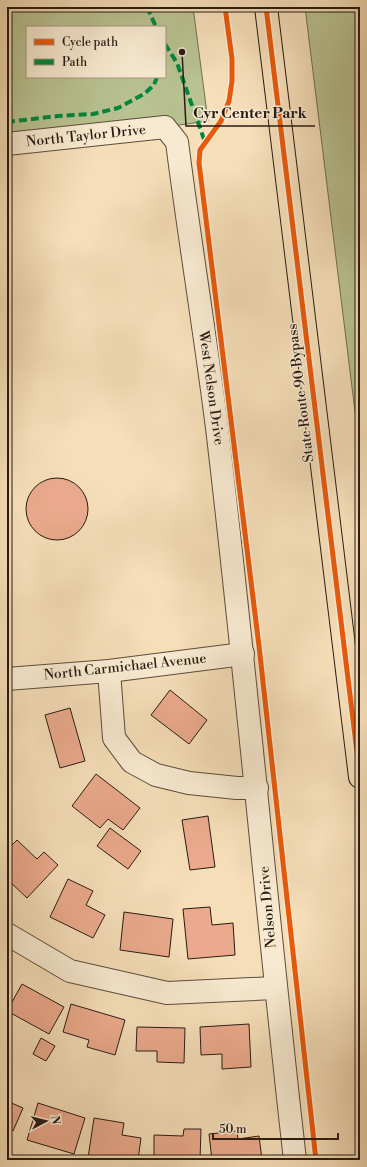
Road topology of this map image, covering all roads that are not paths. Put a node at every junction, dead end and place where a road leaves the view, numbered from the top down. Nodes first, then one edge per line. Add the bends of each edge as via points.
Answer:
1 (266, 7) edge
2 (165, 127) joint
3 (7, 144) edge
4 (243, 654) junction
5 (109, 671) junction
6 (7, 679) edge
7 (360, 777) edge
8 (257, 788) junction
9 (7, 934) edge
10 (276, 988) junction
11 (295, 1160) edge

1 - 7 highway, State Route 90 Bypass
2 - 3 street, North Taylor Drive
2 - 4 street, West Nelson Drive via 177,142 216,424
4 - 5 street, North Carmichael Avenue
4 - 8 street, Nelson Drive
5 - 6 street, North Carmichael Avenue
5 - 8 street via 114,738 132,762 156,775 189,783
8 - 10 street, Nelson Drive
9 - 10 street via 70,971 167,993
10 - 11 street, Nelson Drive

